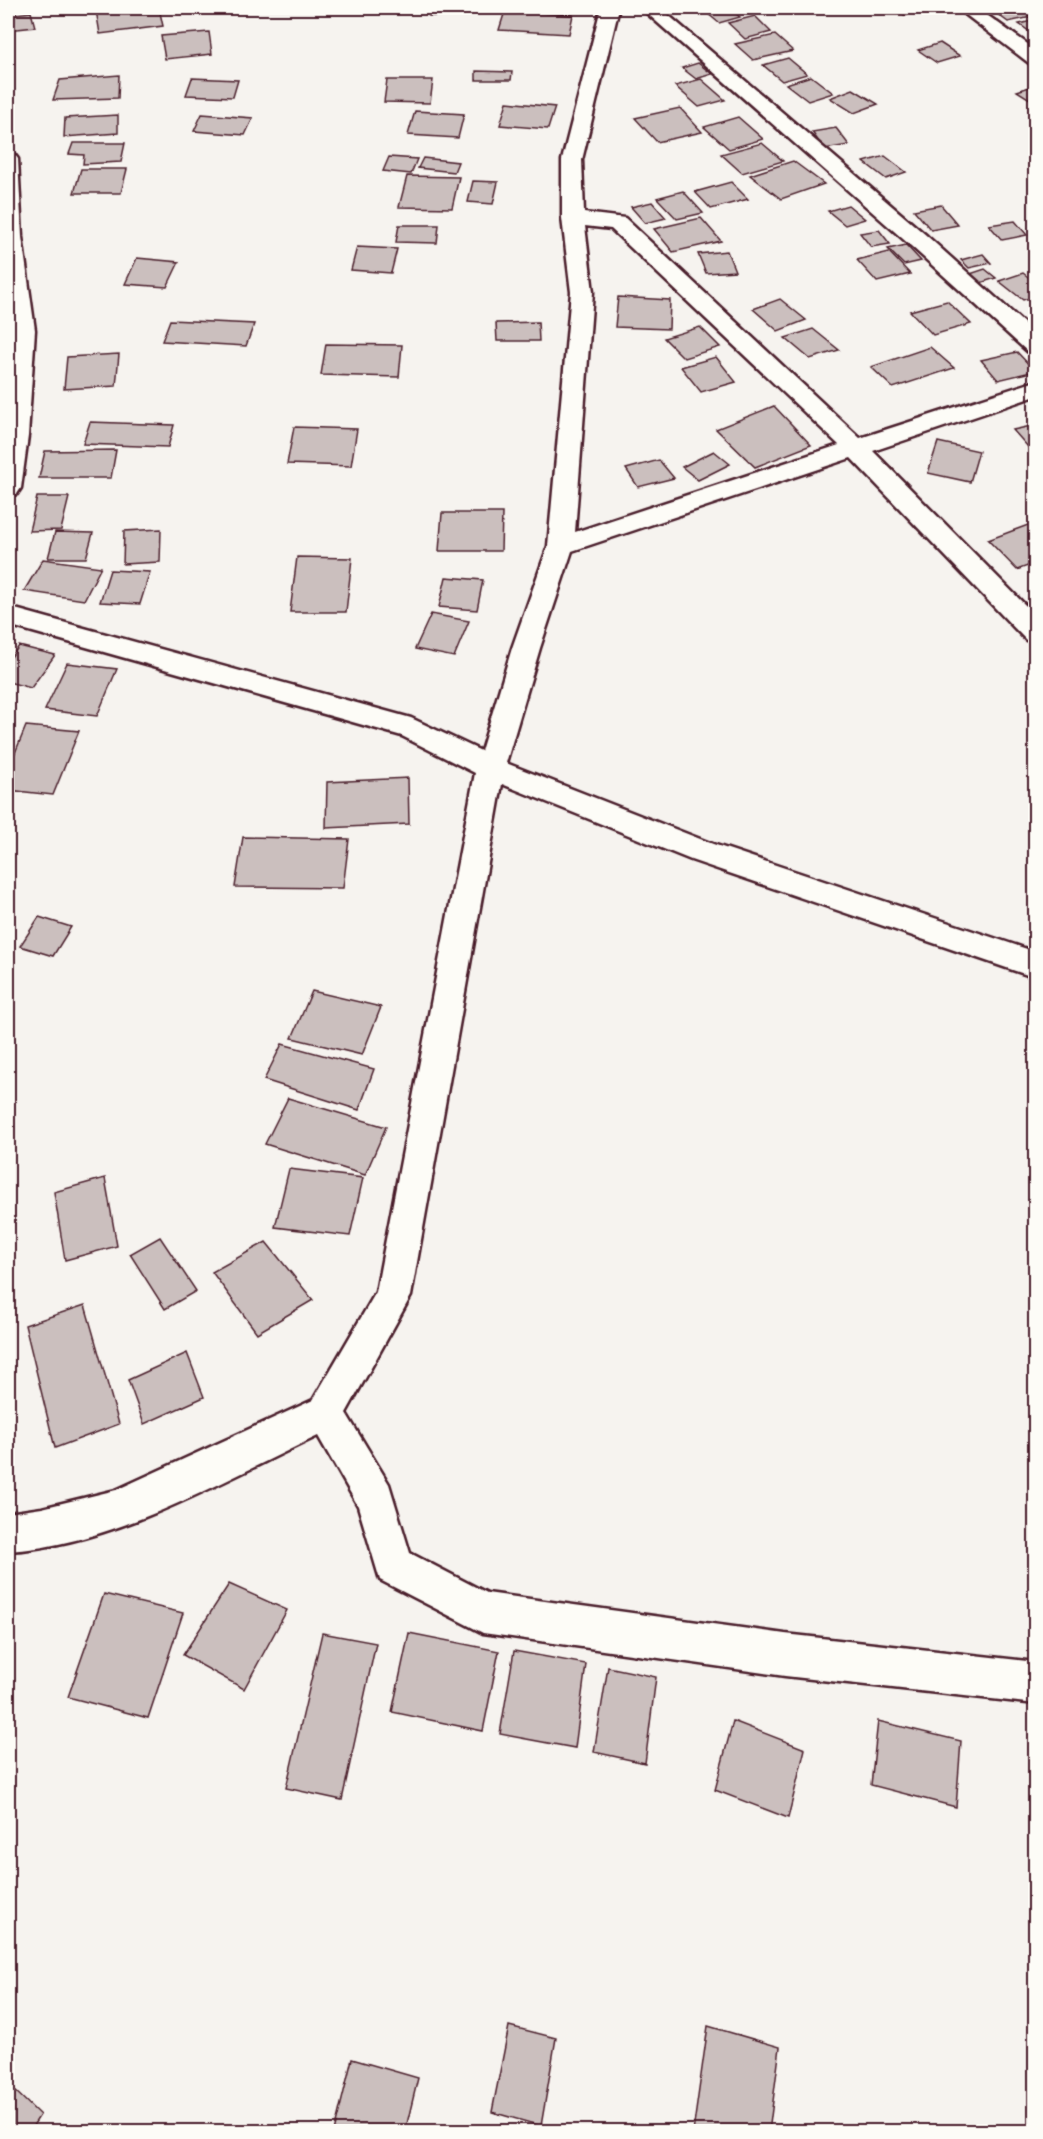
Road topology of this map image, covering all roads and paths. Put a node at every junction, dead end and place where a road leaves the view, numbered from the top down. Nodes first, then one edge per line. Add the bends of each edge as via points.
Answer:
1 (610, 8) edge
2 (650, 8) edge
3 (966, 8) edge
4 (1035, 59) edge
5 (8, 159) edge
6 (573, 218) junction
7 (1035, 347) edge
8 (1035, 388) edge
9 (856, 448) junction
10 (8, 488) edge
11 (561, 546) junction
12 (8, 616) edge
13 (1035, 633) edge
14 (490, 768) junction
15 (1035, 965) edge
16 (326, 1413) junction
17 (8, 1532) edge
18 (1035, 1683) edge

1 - 6 street via 572,160
2 - 7 street
3 - 4 street
5 - 10 street via 11,237 24,330
6 - 9 street via 617,223
6 - 11 street via 582,292
8 - 9 street
9 - 11 street
9 - 13 street
11 - 14 street
12 - 14 street via 411,729
14 - 15 street via 702,852
14 - 16 street via 393,1296
16 - 17 street via 119,1509
16 - 18 street via 375,1498 394,1566 483,1613 784,1655

